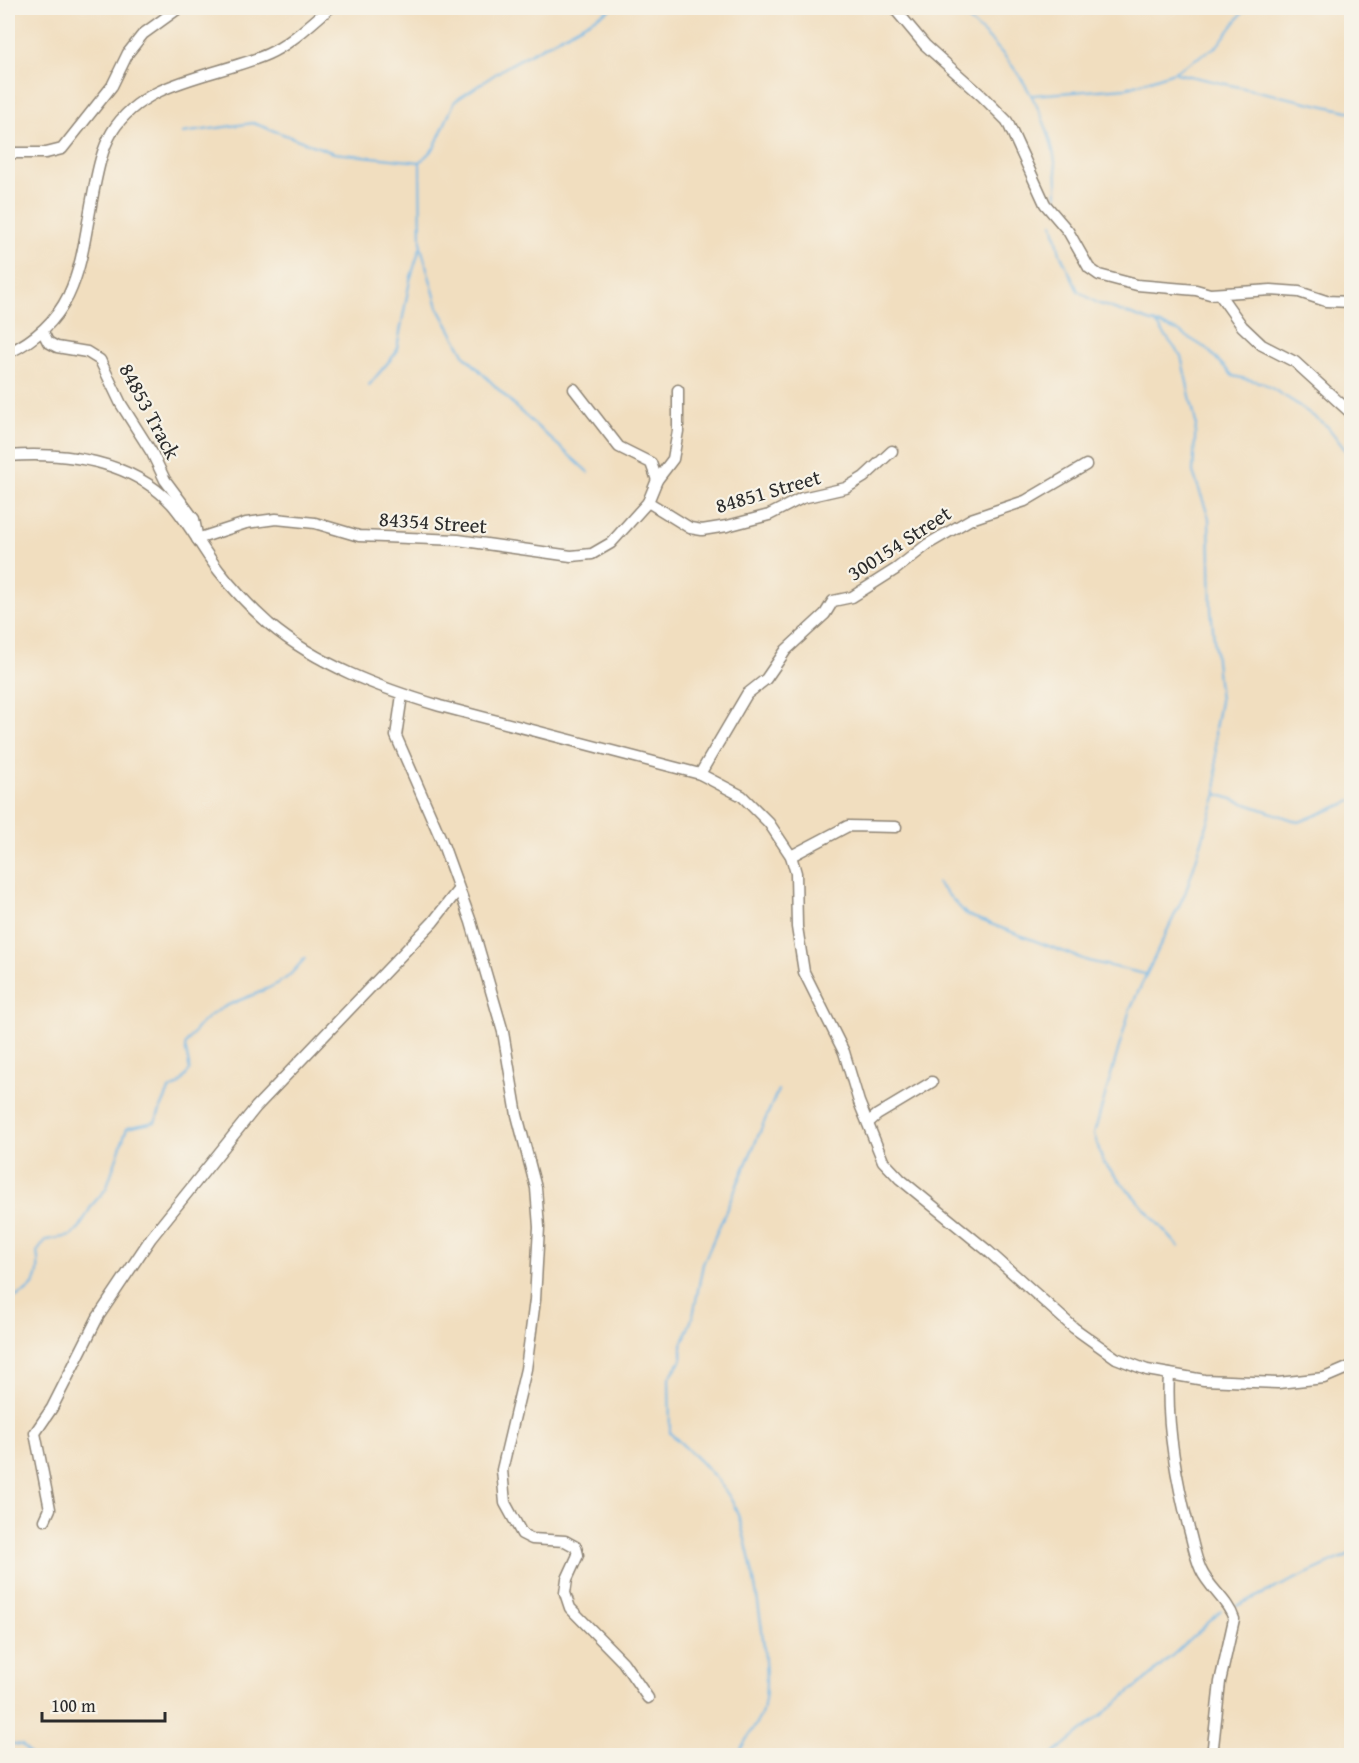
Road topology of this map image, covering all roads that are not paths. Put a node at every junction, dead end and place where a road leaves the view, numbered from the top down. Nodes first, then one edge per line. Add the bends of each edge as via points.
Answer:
1 (179, 8) edge
2 (330, 8) edge
3 (894, 8) edge
4 (8, 153) edge
5 (1220, 295) junction
6 (1352, 302) edge
7 (43, 332) junction
8 (8, 353) edge
9 (574, 390) dead end
10 (678, 390) dead end
11 (1352, 414) edge
12 (892, 451) dead end
13 (8, 456) edge
14 (1086, 465) dead end
15 (657, 480) junction
16 (648, 502) junction
17 (197, 539) junction
18 (402, 695) junction
19 (700, 774) junction
20 (896, 827) dead end
21 (790, 856) junction
22 (458, 890) junction
23 (932, 1082) dead end
24 (868, 1124) junction
25 (1352, 1366) edge
26 (1169, 1374) junction
27 (45, 1520) dead end
28 (648, 1698) dead end
29 (1212, 1755) edge

1 - 4 street via 135,43 112,86 62,150
2 - 7 street via 268,54 160,91 123,117 104,149 69,296
3 - 5 street via 925,45 1006,121 1045,204 1068,231 1089,268 1120,282
5 - 6 street via 1271,290
5 - 11 street via 1242,326 1262,345 1295,362
7 - 8 street
7 - 17 street, 84853 Track via 57,348 87,352 100,360 165,480 194,519
9 - 15 street via 619,447 651,463
10 - 15 street, 84354 Street via 673,459
12 - 16 street, 84851 Street via 846,488 802,498 769,515 727,526 690,528
13 - 17 street via 62,455 120,469 144,480 172,505
14 - 19 street, 300154 Street via 1025,501 971,519 852,597 833,601 825,614 786,650 766,679 747,694
15 - 16 street, 84354 Street
16 - 17 street, 84354 Street via 611,543 584,556 458,540 359,536 315,523 276,519 246,523
17 - 18 street via 219,571 270,624 328,663
18 - 19 street
18 - 22 street via 396,736 441,839
19 - 21 street via 742,796 769,823
20 - 21 street via 848,826
21 - 24 street via 796,873 797,927 804,972 844,1052
22 - 27 street via 256,1107 151,1238 98,1317 52,1408 35,1433 50,1509
22 - 28 street via 503,1032 517,1115 537,1197 535,1300 526,1369 502,1470 505,1503 522,1534 532,1539 565,1541 576,1547 578,1555 565,1593 570,1608 623,1662
23 - 24 street
24 - 26 street via 883,1161 900,1179 1074,1328 1116,1359
25 - 26 street via 1324,1378 1278,1383 1204,1380
26 - 29 street via 1174,1460 1199,1566 1234,1618 1220,1682

